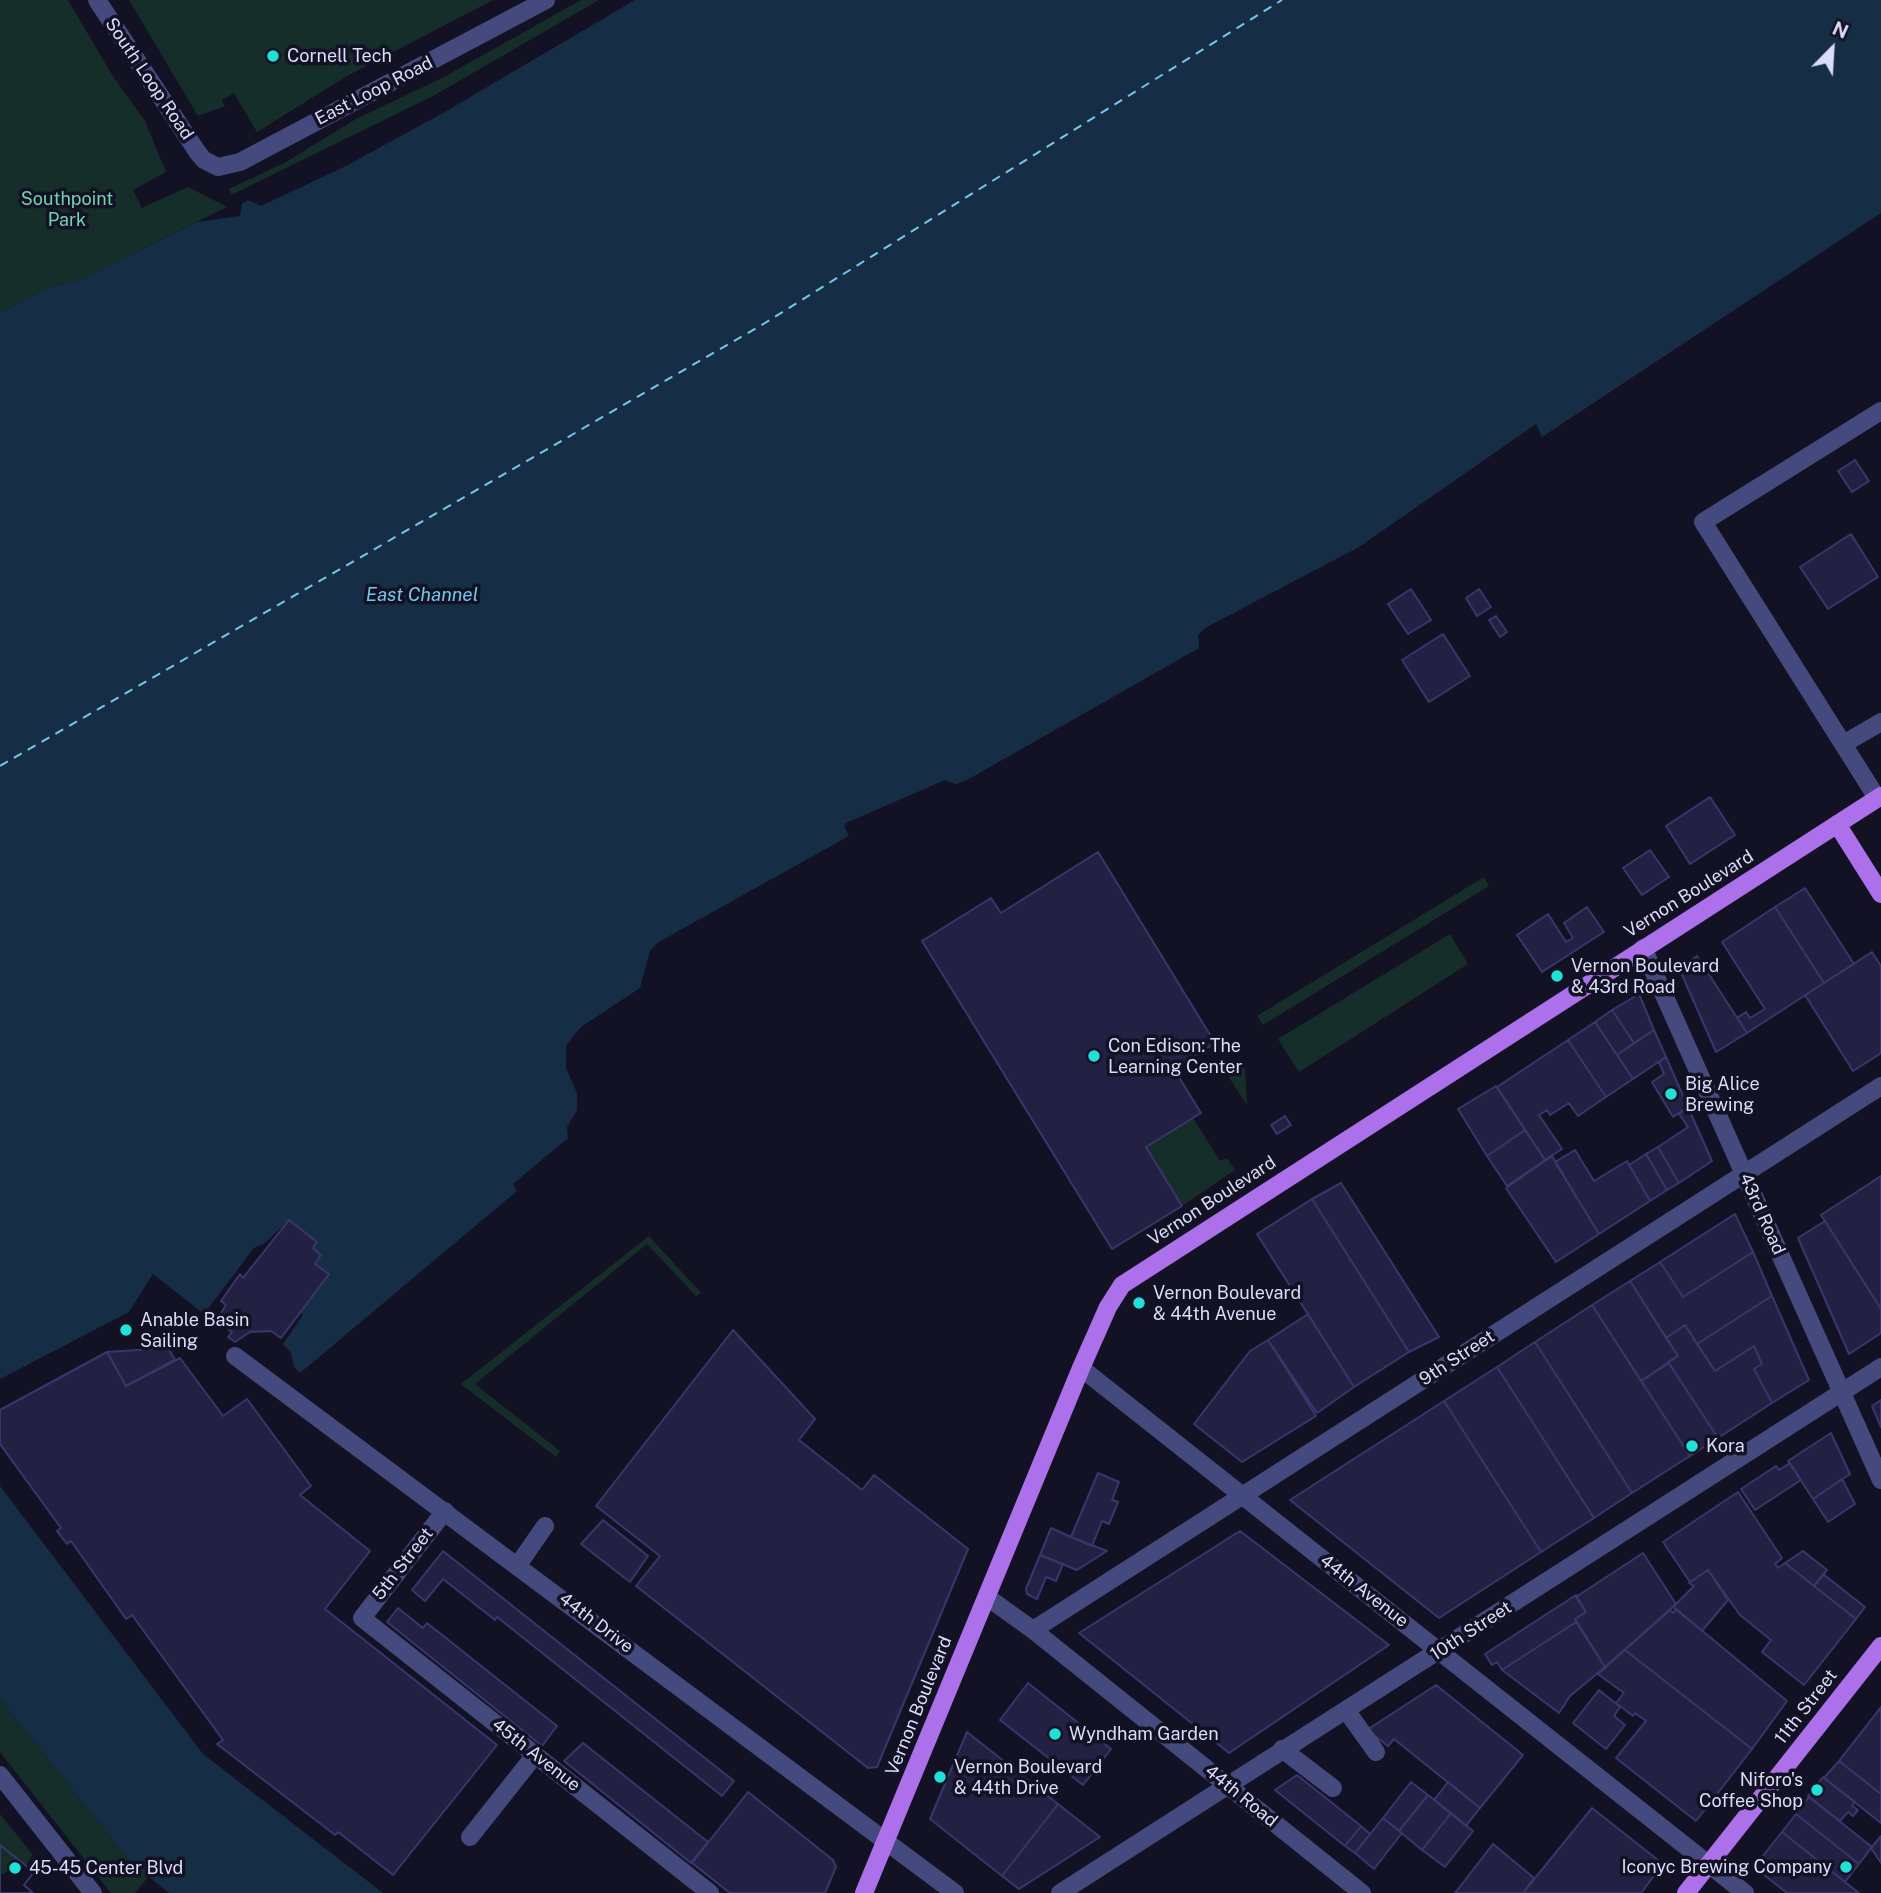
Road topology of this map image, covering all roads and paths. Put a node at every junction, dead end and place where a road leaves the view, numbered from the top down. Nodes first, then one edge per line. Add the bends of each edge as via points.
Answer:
1 (97, 0) edge
2 (546, 0) edge
3 (201, 158) joint
4 (1881, 411) edge
5 (1881, 722) edge
6 (1845, 743) junction
7 (1879, 797) edge
8 (1837, 824) junction
9 (1881, 894) edge
10 (1643, 948) junction
11 (1881, 1086) edge
12 (1744, 1174) junction
13 (235, 1356) dead end
14 (1881, 1367) edge
15 (1081, 1368) junction
16 (1842, 1392) junction
17 (1881, 1480) edge
18 (1242, 1496) junction
19 (445, 1511) junction
20 (545, 1525) dead end
21 (517, 1565) junction
22 (987, 1597) junction
23 (362, 1618) joint
24 (1033, 1630) junction
25 (1881, 1646) edge
26 (1440, 1651) junction
27 (1346, 1710) junction
28 (1283, 1749) junction
29 (1376, 1752) dead end
30 (536, 1755) junction
31 (0, 1775) edge
32 (1226, 1784) junction
33 (1333, 1788) dead end
34 (470, 1837) dead end
35 (886, 1839) junction
36 (1708, 1865) junction
37 (93, 1893) edge
38 (710, 1893) edge
39 (864, 1893) edge
40 (955, 1893) edge
41 (1060, 1893) edge
42 (1362, 1893) edge
43 (1686, 1893) edge
44 (1745, 1893) edge

1 - 3 street, South Loop Road
2 - 3 street, East Loop Road via 240,162 218,167
4 - 6 street via 1703,522
5 - 6 street
6 - 7 street
7 - 8 main road, Vernon Boulevard
8 - 9 main road
8 - 10 main road, Vernon Boulevard
10 - 12 street, 43rd Road
10 - 15 main road, Vernon Boulevard via 1128,1280 1112,1299
11 - 12 street, 9th Street
12 - 16 street, 43rd Road
12 - 18 street, 9th Street
13 - 19 street, 44th Drive
14 - 16 street, 10th Street
15 - 18 street, 44th Avenue
15 - 22 main road, Vernon Boulevard
16 - 17 street, 43rd Road
16 - 26 street, 10th Street
18 - 24 street, 9th Street
18 - 26 street, 44th Avenue
19 - 21 street, 44th Drive
19 - 23 street, 5th Street
20 - 21 street
21 - 35 street, 44th Drive
22 - 24 street, 44th Road
22 - 35 main road, Vernon Boulevard
23 - 30 street, 45th Avenue
24 - 32 street, 44th Road
25 - 36 main road, 11th Street
26 - 27 street, 10th Street
26 - 36 street, 44th Avenue
27 - 28 street, 10th Street
27 - 29 street
28 - 32 street, 10th Street
28 - 33 street
30 - 34 street
30 - 38 street, 45th Avenue
31 - 37 street
32 - 41 street, 10th Street
32 - 42 street, 44th Road
35 - 39 main road, Vernon Boulevard
35 - 40 street, 44th Drive
36 - 43 main road, 11th Street
36 - 44 street, 44th Avenue

